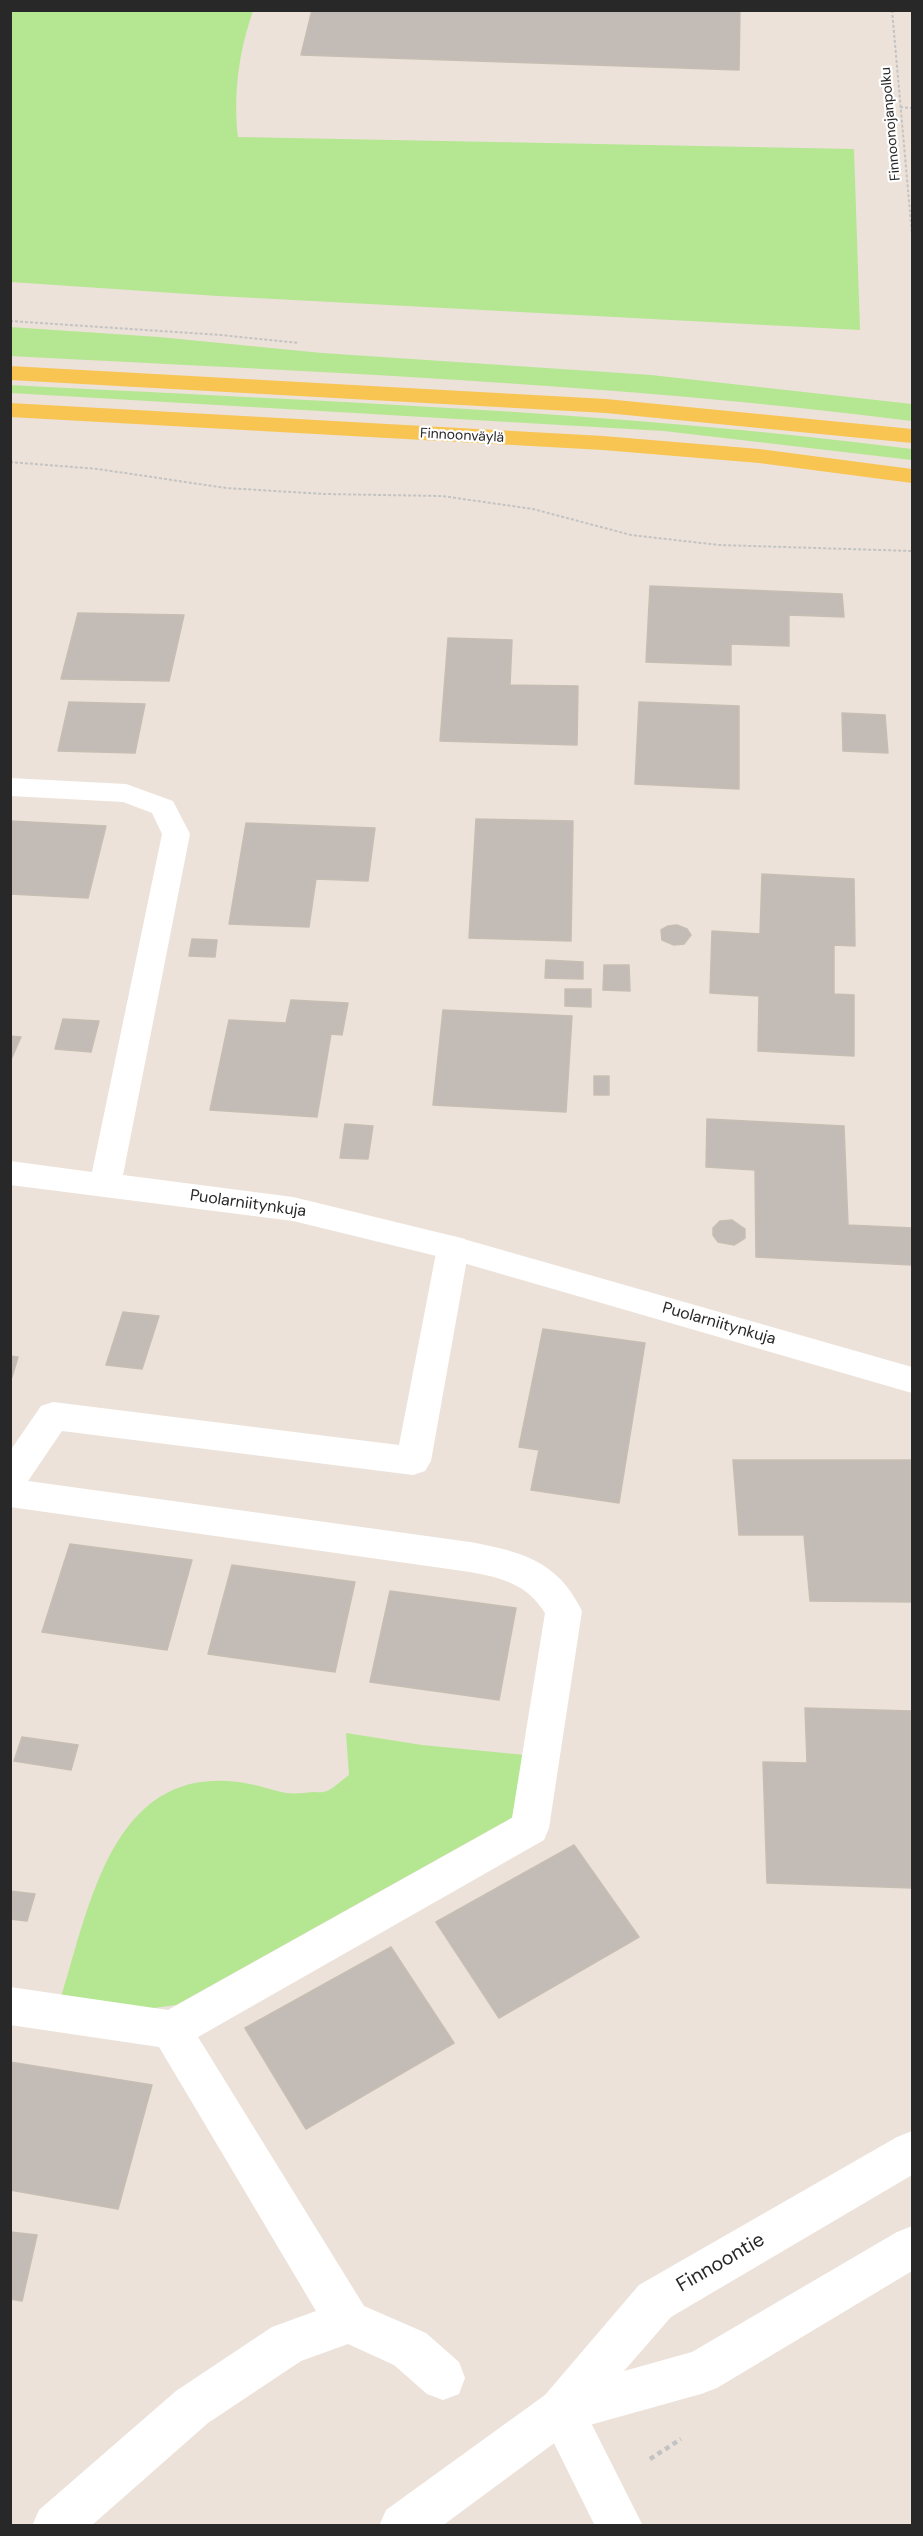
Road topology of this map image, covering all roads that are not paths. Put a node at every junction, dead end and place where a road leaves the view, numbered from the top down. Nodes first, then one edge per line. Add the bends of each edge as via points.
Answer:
1 (10, 373) edge
2 (10, 410) edge
3 (912, 436) edge
4 (912, 476) edge
5 (10, 787) edge
6 (10, 1173) edge
7 (105, 1185) junction
8 (453, 1248) junction
9 (912, 1380) edge
10 (10, 1480) edge
11 (10, 1493) edge
12 (10, 2006) edge
13 (171, 2030) junction
14 (912, 2152) edge
15 (912, 2247) edge
16 (348, 2322) junction
17 (443, 2378) dead end
18 (561, 2411) junction
19 (55, 2526) edge
20 (402, 2526) edge
21 (620, 2526) edge

1 - 3 main road via 606,406
2 - 4 main road, Finnoonväylä via 603,443 759,456
5 - 7 street via 126,793 164,807 176,834
6 - 7 street, Puolarniitynkuja
7 - 8 street, Puolarniitynkuja via 293,1209
8 - 9 street, Puolarniitynkuja
8 - 10 street via 413,1461 53,1416
11 - 13 street via 480,1559 512,1566 540,1579 564,1611 530,1828
12 - 13 street
13 - 16 street
14 - 18 street, Finnoontie via 655,2301
15 - 18 street, Finnoontie via 700,2372
16 - 17 street via 410,2349
16 - 19 street via 288,2343 192,2407
18 - 20 street, Finnoontie
18 - 21 street

